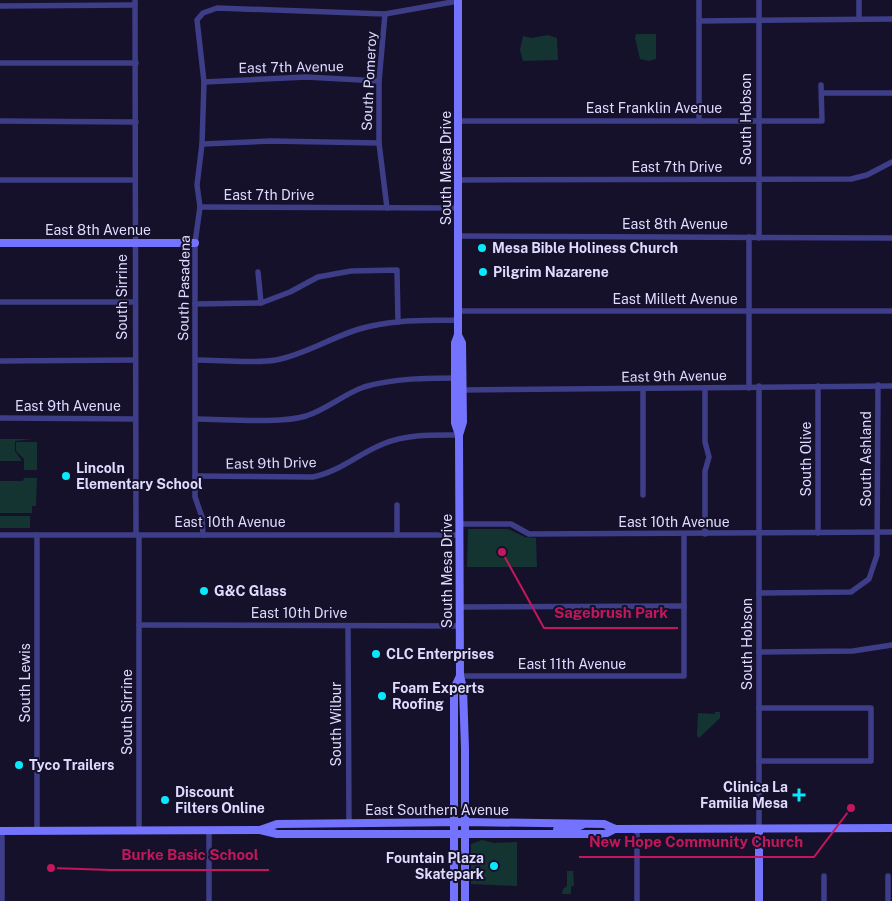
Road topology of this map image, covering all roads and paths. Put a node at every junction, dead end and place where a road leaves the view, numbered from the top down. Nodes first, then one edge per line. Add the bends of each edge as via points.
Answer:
1 (699, 0) edge
2 (759, 0) edge
3 (859, 0) edge
4 (458, 1) edge
5 (134, 3) edge
6 (0, 6) edge
7 (385, 14) junction
8 (859, 19) junction
9 (892, 19) edge
10 (759, 20) junction
11 (699, 21) junction
12 (0, 63) edge
13 (136, 63) junction
14 (379, 80) junction
15 (204, 82) junction
16 (821, 85) dead end
17 (822, 93) junction
18 (882, 93) junction
19 (892, 93) edge
20 (882, 101) dead end
21 (759, 120) junction
22 (458, 121) junction
23 (699, 121) junction
24 (0, 122) edge
25 (136, 122) junction
26 (379, 143) junction
27 (202, 144) junction
28 (892, 162) edge
29 (759, 179) junction
30 (0, 180) edge
31 (135, 180) junction
32 (458, 180) junction
33 (200, 207) junction
34 (387, 208) junction
35 (458, 208) junction
36 (459, 236) junction
37 (749, 237) junction
38 (759, 238) junction
39 (892, 238) edge
40 (0, 242) edge
41 (135, 243) junction
42 (195, 243) junction
43 (314, 269) dead end
44 (258, 272) dead end
45 (318, 277) junction
46 (0, 302) edge
47 (135, 302) junction
48 (261, 303) junction
49 (195, 304) junction
50 (458, 311) junction
51 (749, 311) junction
52 (892, 311) edge
53 (458, 320) junction
54 (398, 322) junction
55 (135, 360) junction
56 (196, 360) junction
57 (0, 361) edge
58 (459, 378) junction
59 (759, 386) junction
60 (818, 386) junction
61 (878, 386) junction
62 (892, 386) edge
63 (749, 388) junction
64 (643, 389) junction
65 (705, 389) junction
66 (459, 390) junction
67 (0, 418) edge
68 (135, 419) junction
69 (196, 419) junction
70 (459, 435) junction
71 (339, 468) junction
72 (340, 475) dead end
73 (195, 476) junction
74 (643, 495) dead end
75 (397, 505) dead end
76 (459, 524) junction
77 (878, 532) junction
78 (892, 532) edge
79 (818, 533) junction
80 (684, 534) junction
81 (705, 534) junction
82 (759, 534) junction
83 (0, 535) edge
84 (37, 535) junction
85 (137, 535) junction
86 (203, 535) junction
87 (397, 535) junction
88 (459, 535) junction
89 (759, 593) junction
90 (684, 606) junction
91 (459, 607) junction
92 (139, 626) junction
93 (348, 626) junction
94 (459, 626) junction
95 (892, 645) edge
96 (759, 652) junction
97 (460, 676) junction
98 (759, 708) junction
99 (454, 715) junction
100 (465, 760) junction
101 (759, 761) junction
102 (454, 822) junction
103 (465, 822) junction
104 (349, 823) junction
105 (586, 824) junction
106 (892, 828) edge
107 (615, 829) junction
108 (637, 829) junction
109 (759, 829) junction
110 (37, 830) junction
111 (140, 830) junction
112 (209, 830) junction
113 (260, 830) junction
114 (1, 831) edge
115 (303, 835) junction
116 (454, 835) junction
117 (465, 835) junction
118 (536, 835) junction
119 (824, 876) dead end
120 (888, 876) dead end
121 (2, 901) edge
122 (209, 901) edge
123 (454, 901) edge
124 (465, 901) edge
125 (637, 901) edge
126 (759, 901) edge
127 (824, 901) edge
128 (888, 901) edge

1 - 11 street
2 - 10 street, South Hobson
3 - 8 street
4 - 7 street
4 - 22 main road, South Mesa Drive
5 - 6 street
5 - 13 street, South Sirrine
7 - 14 street, South Pomeroy
7 - 15 street, South Pasadena via 218,8 203,13 197,20
8 - 9 street
8 - 10 street
10 - 11 street
10 - 21 street, South Hobson
11 - 23 street
12 - 13 street
13 - 25 street, South Sirrine
14 - 15 street, East 7th Avenue via 306,76
14 - 26 street, South Pomeroy
15 - 27 street, South Pasadena
16 - 17 street, East Franklin Avenue
17 - 18 street
17 - 21 street, East Franklin Avenue via 822,122
18 - 19 street
18 - 20 street
21 - 23 street, East Franklin Avenue
21 - 29 street, South Hobson
22 - 23 street, East Franklin Avenue
22 - 32 main road, South Mesa Drive
24 - 25 street
25 - 31 street, South Sirrine
26 - 27 street via 271,141
26 - 34 street, South Pomeroy
27 - 33 street, South Pasadena via 197,185
28 - 29 street, East 7th Drive via 858,178
29 - 32 street, East 7th Drive
29 - 38 street, South Hobson
30 - 31 street
31 - 41 street, South Sirrine
32 - 35 main road, South Mesa Drive
33 - 34 street, East 7th Drive
33 - 42 street, South Pasadena
34 - 35 street, East 7th Drive
35 - 36 main road, South Mesa Drive
36 - 37 street, East 8th Avenue
36 - 50 main road, South Mesa Drive
37 - 38 street, East 8th Avenue
37 - 51 street
38 - 39 street, East 8th Avenue
40 - 41 main road, East 8th Avenue
41 - 42 main road, East 8th Avenue
41 - 47 street, South Sirrine
42 - 49 street, South Pasadena
43 - 45 street
44 - 48 street
45 - 48 street
45 - 54 street via 351,271 397,270
46 - 47 street
47 - 55 street, South Sirrine
48 - 49 street
49 - 56 street, South Pasadena
50 - 51 street, East Millett Avenue
50 - 53 main road, South Mesa Drive
51 - 52 street, East Millett Avenue
51 - 63 street
53 - 54 street
53 - 58 main road, South Mesa Drive via 458,336 462,343
54 - 56 street via 364,328 297,355 274,360
55 - 57 street
55 - 68 street, South Sirrine
56 - 69 street, South Pasadena
58 - 66 main road, South Mesa Drive
58 - 69 street via 409,379 365,387 319,411 288,419
59 - 60 street, East 9th Avenue
59 - 63 street, East 9th Avenue
59 - 82 street, South Hobson
60 - 61 street, East 9th Avenue
60 - 79 street, South Olive
61 - 62 street, East 9th Avenue
61 - 77 street, South Ashland
63 - 65 street, East 9th Avenue
64 - 65 street, East 9th Avenue
64 - 66 street, East 9th Avenue
64 - 74 street
65 - 81 street via 705,442 709,456 705,471
66 - 70 main road, South Mesa Drive via 463,422
67 - 68 street, East 9th Avenue
68 - 85 street, South Sirrine
69 - 73 street, South Pasadena
70 - 71 street, East 9th Drive via 413,435 383,444
70 - 76 main road, South Mesa Drive
71 - 72 street
71 - 73 street, East 9th Drive via 313,477
73 - 86 street, South Pasadena
75 - 87 street
76 - 80 street, East 10th Avenue via 510,524 529,534
76 - 88 main road, South Mesa Drive
77 - 78 street, East 10th Avenue
77 - 79 street, East 10th Avenue
77 - 89 street via 874,569 869,579 851,592
79 - 82 street, East 10th Avenue
80 - 81 street, East 10th Avenue
80 - 90 street
81 - 82 street, East 10th Avenue
82 - 89 street, South Hobson
83 - 84 street, East 10th Avenue
84 - 85 street, East 10th Avenue
84 - 110 street, South Lewis
85 - 86 street, East 10th Avenue
85 - 92 street, South Sirrine
86 - 87 street, East 10th Avenue
87 - 88 street, East 10th Avenue
88 - 91 main road, South Mesa Drive
89 - 96 street, South Hobson
90 - 91 street
90 - 97 street, East 11th Avenue via 684,676
91 - 94 main road, South Mesa Drive
92 - 93 street, East 10th Drive
92 - 111 street, South Sirrine
93 - 94 street, East 10th Drive
93 - 104 street, South Wilbur
94 - 97 main road, South Mesa Drive
95 - 96 street via 853,651
96 - 98 street, South Hobson
97 - 99 main road, South Mesa Drive via 454,689
97 - 100 main road, South Mesa Drive
98 - 101 street, South Hobson
98 - 101 street via 871,708 871,760
99 - 100 main road
99 - 102 main road, South Mesa Drive
100 - 103 main road, South Mesa Drive
101 - 109 street, South Hobson
102 - 103 main road, East Southern Avenue
102 - 104 main road, East Southern Avenue
102 - 116 main road, South Mesa Drive
103 - 105 main road, East Southern Avenue
103 - 117 main road, South Mesa Drive
104 - 113 main road, East Southern Avenue via 277,824
104 - 115 main road via 345,829 309,831
105 - 107 main road, East Southern Avenue via 604,824
105 - 118 main road
106 - 109 main road, East Southern Avenue
107 - 108 main road, East Southern Avenue
107 - 118 main road, East Southern Avenue via 605,834
108 - 109 main road, East Southern Avenue
108 - 125 street
109 - 126 main road, South Hobson
110 - 111 main road, East Southern Avenue
110 - 114 main road, East Southern Avenue
111 - 112 main road, East Southern Avenue
112 - 113 main road, East Southern Avenue
112 - 122 street
113 - 115 main road, East Southern Avenue
114 - 121 street
115 - 116 main road, East Southern Avenue
116 - 117 main road, East Southern Avenue
116 - 123 main road, South Mesa Drive
117 - 118 main road, East Southern Avenue
117 - 124 main road, South Mesa Drive
119 - 127 street
120 - 128 street

